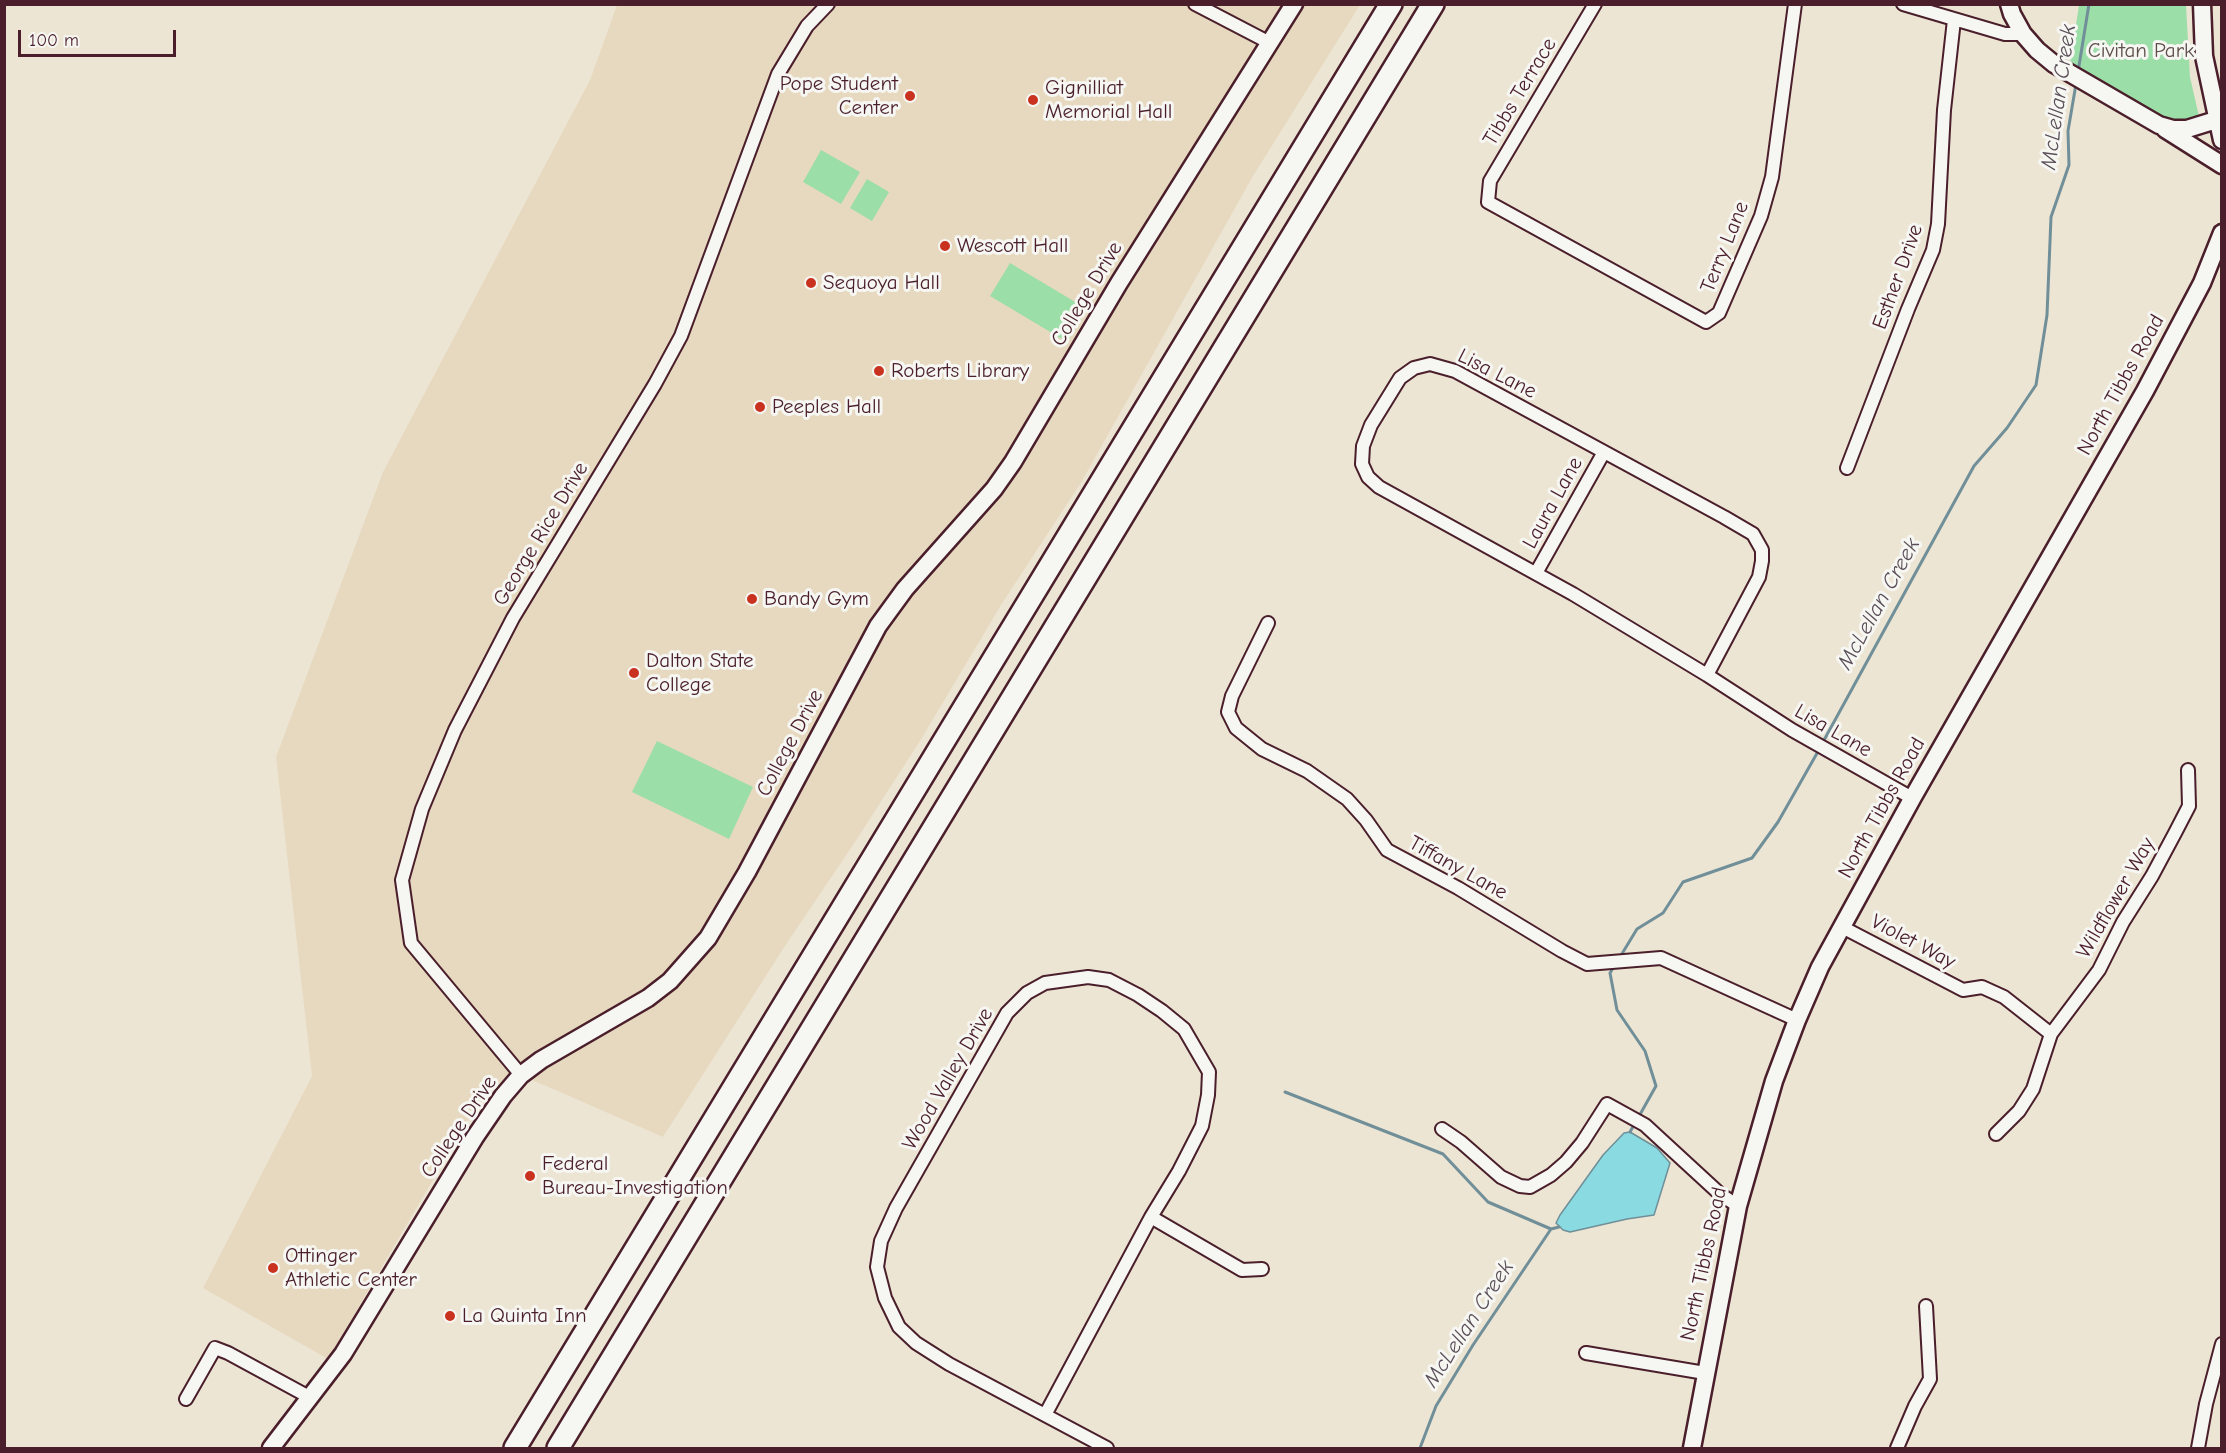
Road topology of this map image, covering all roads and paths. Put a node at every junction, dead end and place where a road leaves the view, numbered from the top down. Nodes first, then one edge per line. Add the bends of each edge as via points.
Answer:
1 (828, 4) edge
2 (1195, 4) edge
3 (1294, 4) edge
4 (1391, 4) edge
5 (1432, 4) edge
6 (1595, 4) edge
7 (1795, 4) edge
8 (1903, 4) edge
9 (2009, 4) edge
10 (2202, 4) edge
11 (1954, 20) junction
12 (2023, 34) junction
13 (1270, 44) junction
14 (2216, 120) junction
15 (2159, 125) junction
16 (2222, 140) edge
17 (2222, 165) edge
18 (1488, 202) joint
19 (2222, 233) edge
20 (1604, 452) junction
21 (1847, 468) dead end
22 (1536, 573) junction
23 (1268, 623) dead end
24 (1707, 675) junction
25 (2188, 770) dead end
26 (1912, 798) junction
27 (1842, 927) junction
28 (1797, 1020) junction
29 (2050, 1034) junction
30 (521, 1075) junction
31 (1442, 1130) dead end
32 (1996, 1134) dead end
33 (1738, 1206) junction
34 (1151, 1217) junction
35 (1262, 1269) dead end
36 (1926, 1306) dead end
37 (2222, 1344) edge
38 (1586, 1353) dead end
39 (1705, 1373) junction
40 (311, 1398) junction
41 (186, 1400) dead end
42 (1045, 1414) junction
43 (271, 1449) edge
44 (515, 1449) edge
45 (558, 1449) edge
46 (1107, 1449) edge
47 (1692, 1449) edge
48 (1897, 1449) edge
49 (2198, 1449) edge

1 - 30 street, George Rice Drive via 807,27 778,74 681,336 513,618 455,730 422,809 402,880 411,943
2 - 13 street
3 - 13 street, College Drive
4 - 44 highway
5 - 45 highway
6 - 18 street, Tibbs Terrace via 1490,181
7 - 18 street, Terry Lane via 1772,177 1761,216 1719,313 1706,322
8 - 11 street
9 - 12 street
10 - 14 street via 2204,56
11 - 12 street via 2005,34
11 - 21 street, Esther Drive via 1933,250
12 - 15 street via 2054,64
13 - 30 street, College Drive via 1006,471 878,626 708,938 670,981 648,998 571,1041
14 - 15 street via 2187,129
14 - 16 street
15 - 17 street
19 - 26 street, North Tibbs Road via 2202,283 2145,391
20 - 22 street, Laura Lane
20 - 22 street, Lisa Lane via 1455,371 1430,364 1414,368 1400,378 1371,426 1363,446 1362,464 1379,487
20 - 24 street, Lisa Lane via 1753,534 1762,550 1759,577
22 - 24 street, Lisa Lane
23 - 28 street, Tiffany Lane via 1232,696 1228,712 1236,728 1262,749 1307,771 1347,800 1387,850 1585,963 1661,958
24 - 26 street, Lisa Lane via 1792,730
25 - 29 street, Wildflower Way via 2189,806 2175,833 2098,970
26 - 27 street, North Tibbs Road
27 - 28 street, North Tibbs Road
27 - 29 street, Violet Way via 1963,990 1982,987 2004,997
28 - 33 street, North Tibbs Road via 1774,1082
29 - 32 street via 2033,1089 2019,1111
30 - 40 street, College Drive via 476,1137 343,1354
31 - 33 street via 1501,1177 1530,1187 1566,1162 1607,1104 1645,1125
33 - 39 street, North Tibbs Road
34 - 35 street via 1242,1270
34 - 42 street, Wood Valley Drive
34 - 42 street, Wood Valley Drive via 1202,1126 1209,1072 1184,1029 1138,995 1109,980 1088,977 1045,983 1027,993 1007,1013 977,1063 896,1208 881,1240 878,1267 885,1298 899,1327 916,1343
36 - 48 street via 1930,1379
37 - 49 street
38 - 39 street
39 - 47 street, North Tibbs Road
40 - 41 street via 215,1348
40 - 43 street, College Drive
42 - 46 street, Wood Valley Drive

